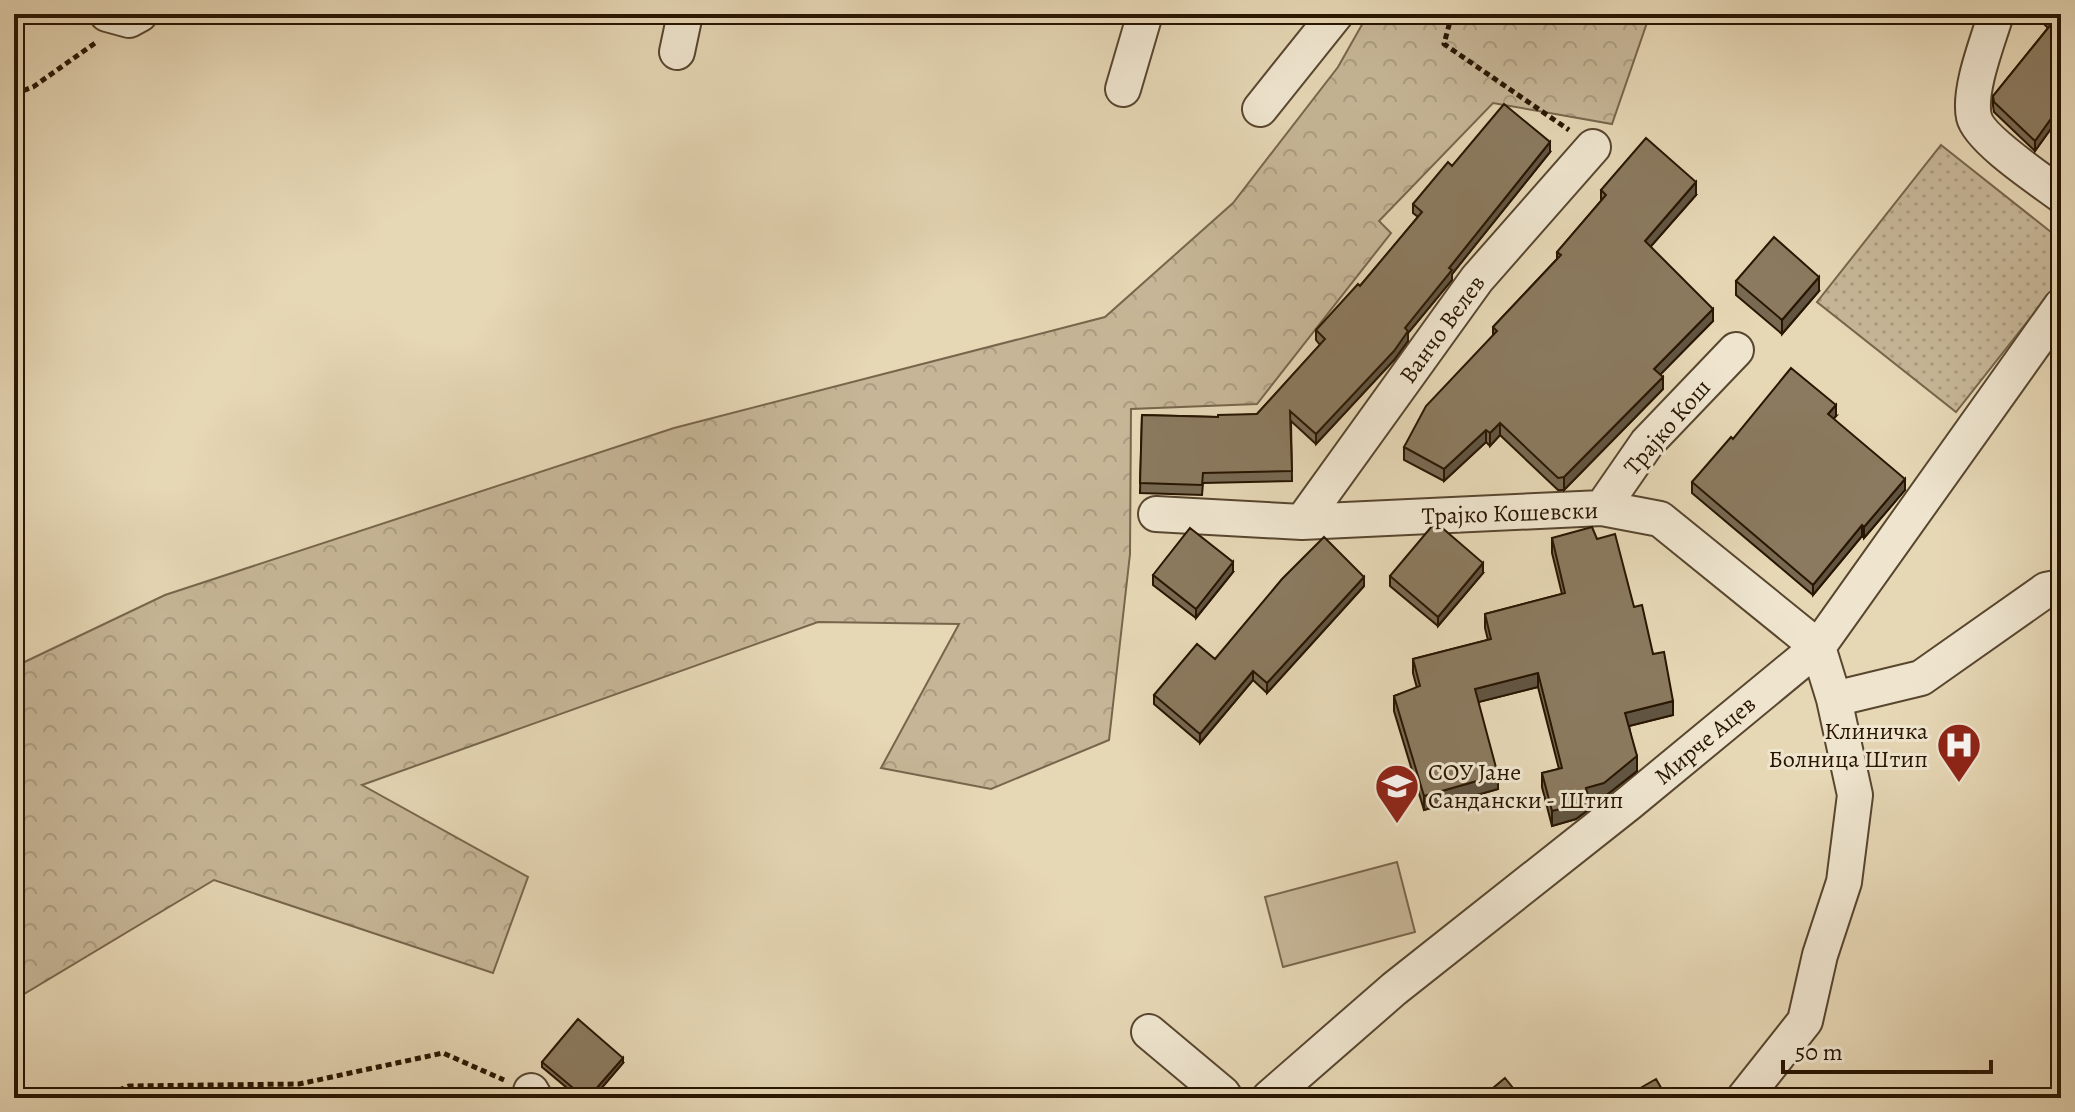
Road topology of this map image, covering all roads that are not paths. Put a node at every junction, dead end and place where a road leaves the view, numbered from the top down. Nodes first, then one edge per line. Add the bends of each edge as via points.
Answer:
1 (682, 14) edge
2 (1145, 14) edge
3 (1336, 14) edge
4 (1996, 14) edge
5 (677, 52) dead end
6 (1123, 89) dead end
7 (1260, 109) dead end
8 (1593, 147) road end
9 (2061, 195) edge
10 (2061, 306) edge
11 (1736, 350) dead end
12 (1602, 508) junction
13 (1156, 514) dead end
14 (1302, 522) junction
15 (2061, 587) edge
16 (1818, 647) junction
17 (1834, 699) junction
18 (1149, 1032) dead end
19 (1225, 1098) edge
20 (1269, 1098) edge
21 (1744, 1098) edge

1 - 5 street
2 - 6 street
3 - 7 street
4 - 9 street via 1975,90 1974,116 1980,132
8 - 14 street, Ванчо Велев via 1477,279
10 - 16 street, Мирче Ацев
11 - 12 street, Трајко Кош via 1647,443
12 - 14 street, Трајко Кошевски
12 - 16 street, Трајко Кошевски via 1660,519
13 - 14 street, Трајко Кошевски
15 - 17 street via 2046,590 1921,678
16 - 17 street
16 - 20 street, Мирче Ацев via 1394,989
17 - 21 street via 1855,795 1844,882 1805,1021
18 - 19 street

